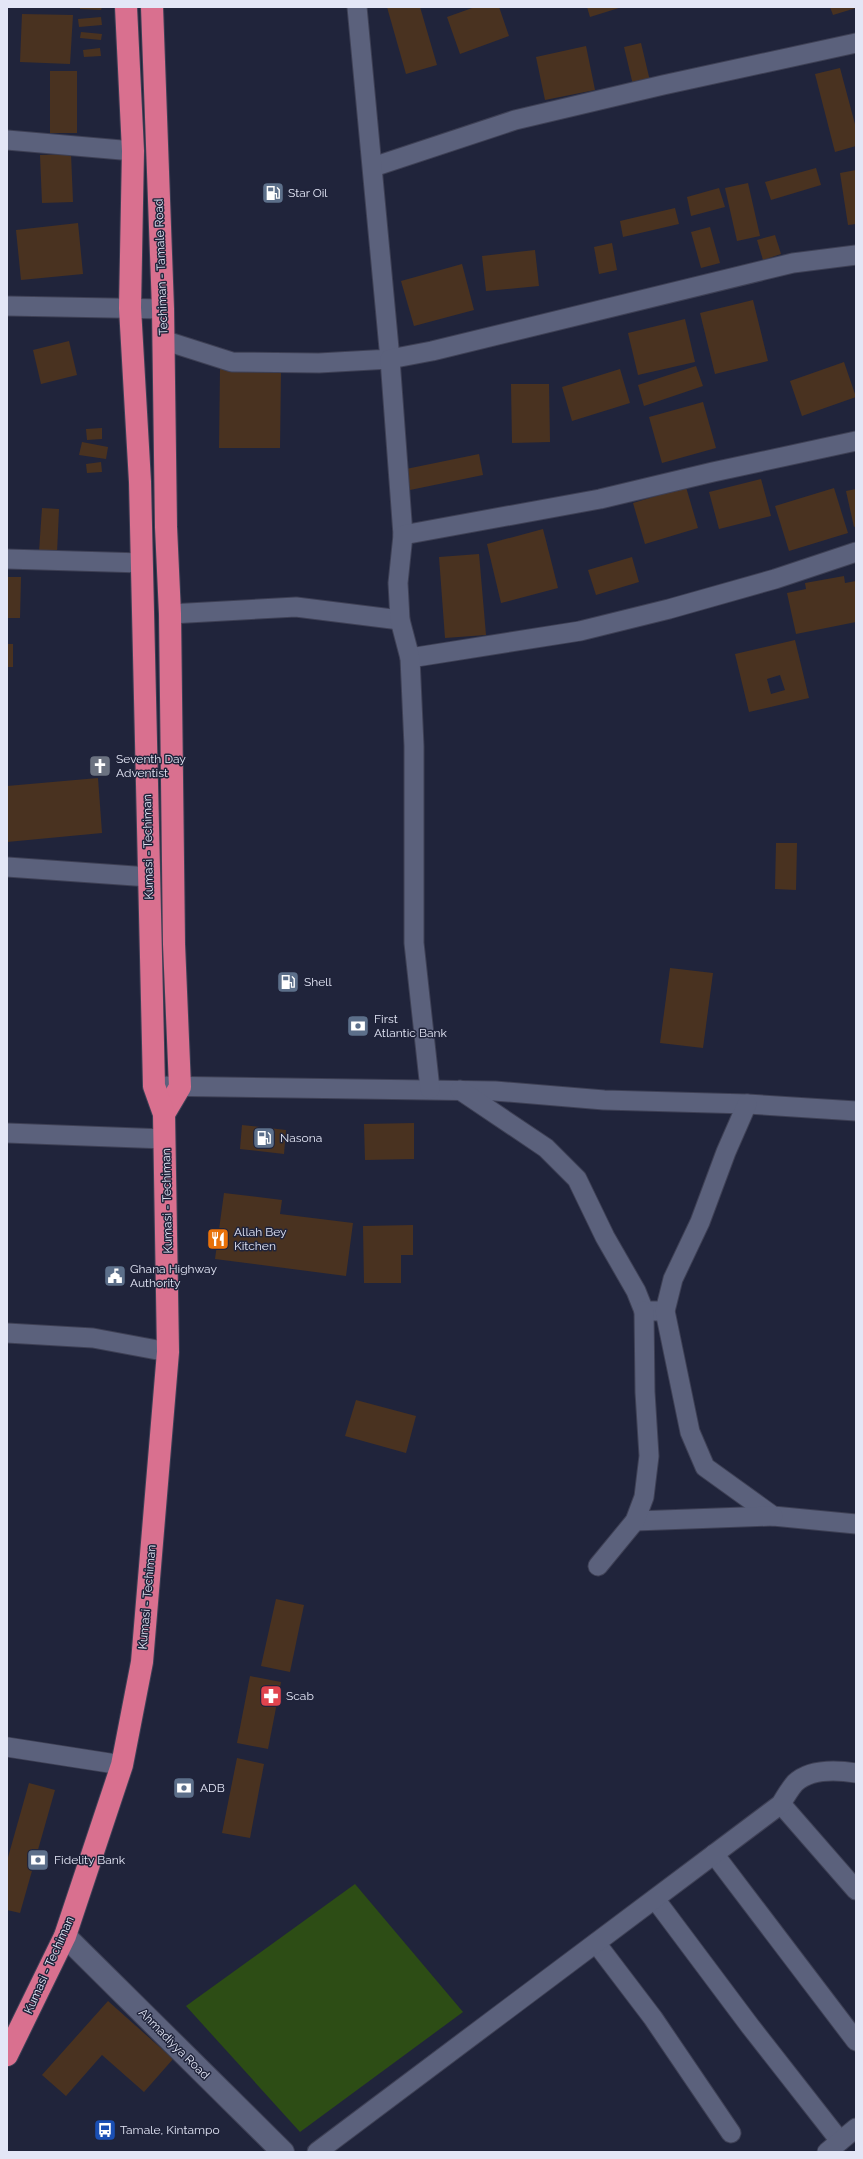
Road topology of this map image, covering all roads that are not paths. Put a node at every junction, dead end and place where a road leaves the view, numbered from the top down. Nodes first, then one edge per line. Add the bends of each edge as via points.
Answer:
1 (126, 7) edge
2 (152, 7) edge
3 (357, 7) edge
4 (856, 43) edge
5 (156, 119) junction
6 (131, 122) junction
7 (7, 140) edge
8 (132, 151) junction
9 (373, 167) junction
10 (856, 255) edge
11 (7, 306) edge
12 (130, 308) junction
13 (163, 309) junction
14 (163, 340) junction
15 (390, 359) junction
16 (856, 440) edge
17 (166, 527) joint
18 (403, 535) junction
19 (856, 552) edge
20 (7, 559) edge
21 (142, 563) junction
22 (170, 614) junction
23 (400, 620) junction
24 (410, 658) junction
25 (7, 867) edge
26 (149, 877) junction
27 (154, 1086) junction
28 (180, 1087) junction
29 (430, 1089) junction
30 (460, 1090) junction
31 (747, 1104) junction
32 (856, 1111) edge
33 (164, 1114) junction
34 (7, 1133) edge
35 (165, 1139) junction
36 (644, 1311) junction
37 (665, 1311) junction
38 (7, 1333) edge
39 (168, 1352) junction
40 (773, 1516) junction
41 (635, 1520) junction
42 (856, 1524) edge
43 (598, 1566) dead end
44 (7, 1747) edge
45 (122, 1765) junction
46 (856, 1773) edge
47 (781, 1804) junction
48 (714, 1854) junction
49 (856, 1890) edge
50 (655, 1899) junction
51 (65, 1936) junction
52 (596, 1944) junction
53 (12, 2028) edge
54 (856, 2041) edge
55 (7, 2055) edge
56 (856, 2128) edge
57 (730, 2133) dead end
58 (835, 2148) edge
59 (283, 2152) edge
60 (317, 2152) edge

1 - 6 highway
2 - 5 highway, Techiman - Tamale Road
3 - 9 street
4 - 9 street via 663,84 515,120
5 - 6 highway
5 - 13 highway, Techiman - Tamale Road
6 - 8 highway
7 - 8 street
8 - 12 highway
9 - 15 street
10 - 15 street via 793,263
11 - 12 street
12 - 13 street
12 - 21 highway, Kumasi - Techiman
13 - 14 highway, Techiman - Tamale Road
14 - 15 street via 232,362 319,363
14 - 17 highway, Techiman - Tamale Road
15 - 18 street
16 - 18 street via 600,499
17 - 22 highway, Kumasi - Techiman
18 - 23 street via 398,583
19 - 24 street via 775,579 580,632
20 - 21 street
21 - 26 highway, Kumasi - Techiman
22 - 23 street via 296,607
22 - 28 highway, Kumasi - Techiman via 174,944
23 - 24 street
24 - 29 street via 414,746 414,944
25 - 26 street
26 - 27 highway, Kumasi - Techiman
27 - 28 street
27 - 33 highway, Kumasi - Techiman
28 - 29 street
28 - 33 highway
29 - 30 street
30 - 31 street via 604,1100
30 - 36 street via 546,1148 577,1179
31 - 32 street
31 - 37 street via 700,1222 672,1279
33 - 35 highway, Kumasi - Techiman
34 - 35 street
35 - 39 highway, Kumasi - Techiman
36 - 37 street
36 - 41 street via 650,1456 644,1497
37 - 40 street via 690,1432 705,1467
38 - 39 street via 93,1338
39 - 45 highway, Kumasi - Techiman via 142,1662
40 - 41 street
40 - 42 street
41 - 43 street
44 - 45 street
45 - 51 highway, Kumasi - Techiman
46 - 47 street via 840,1771 809,1775 796,1783
47 - 48 street
47 - 49 street
48 - 50 street
48 - 54 street
50 - 52 street
50 - 58 street via 750,2026
51 - 53 highway, Kumasi - Techiman
51 - 59 street, Ahmadiyya Road
52 - 57 street via 653,2018
52 - 60 street
53 - 55 highway, Kumasi - Techiman
56 - 58 street

